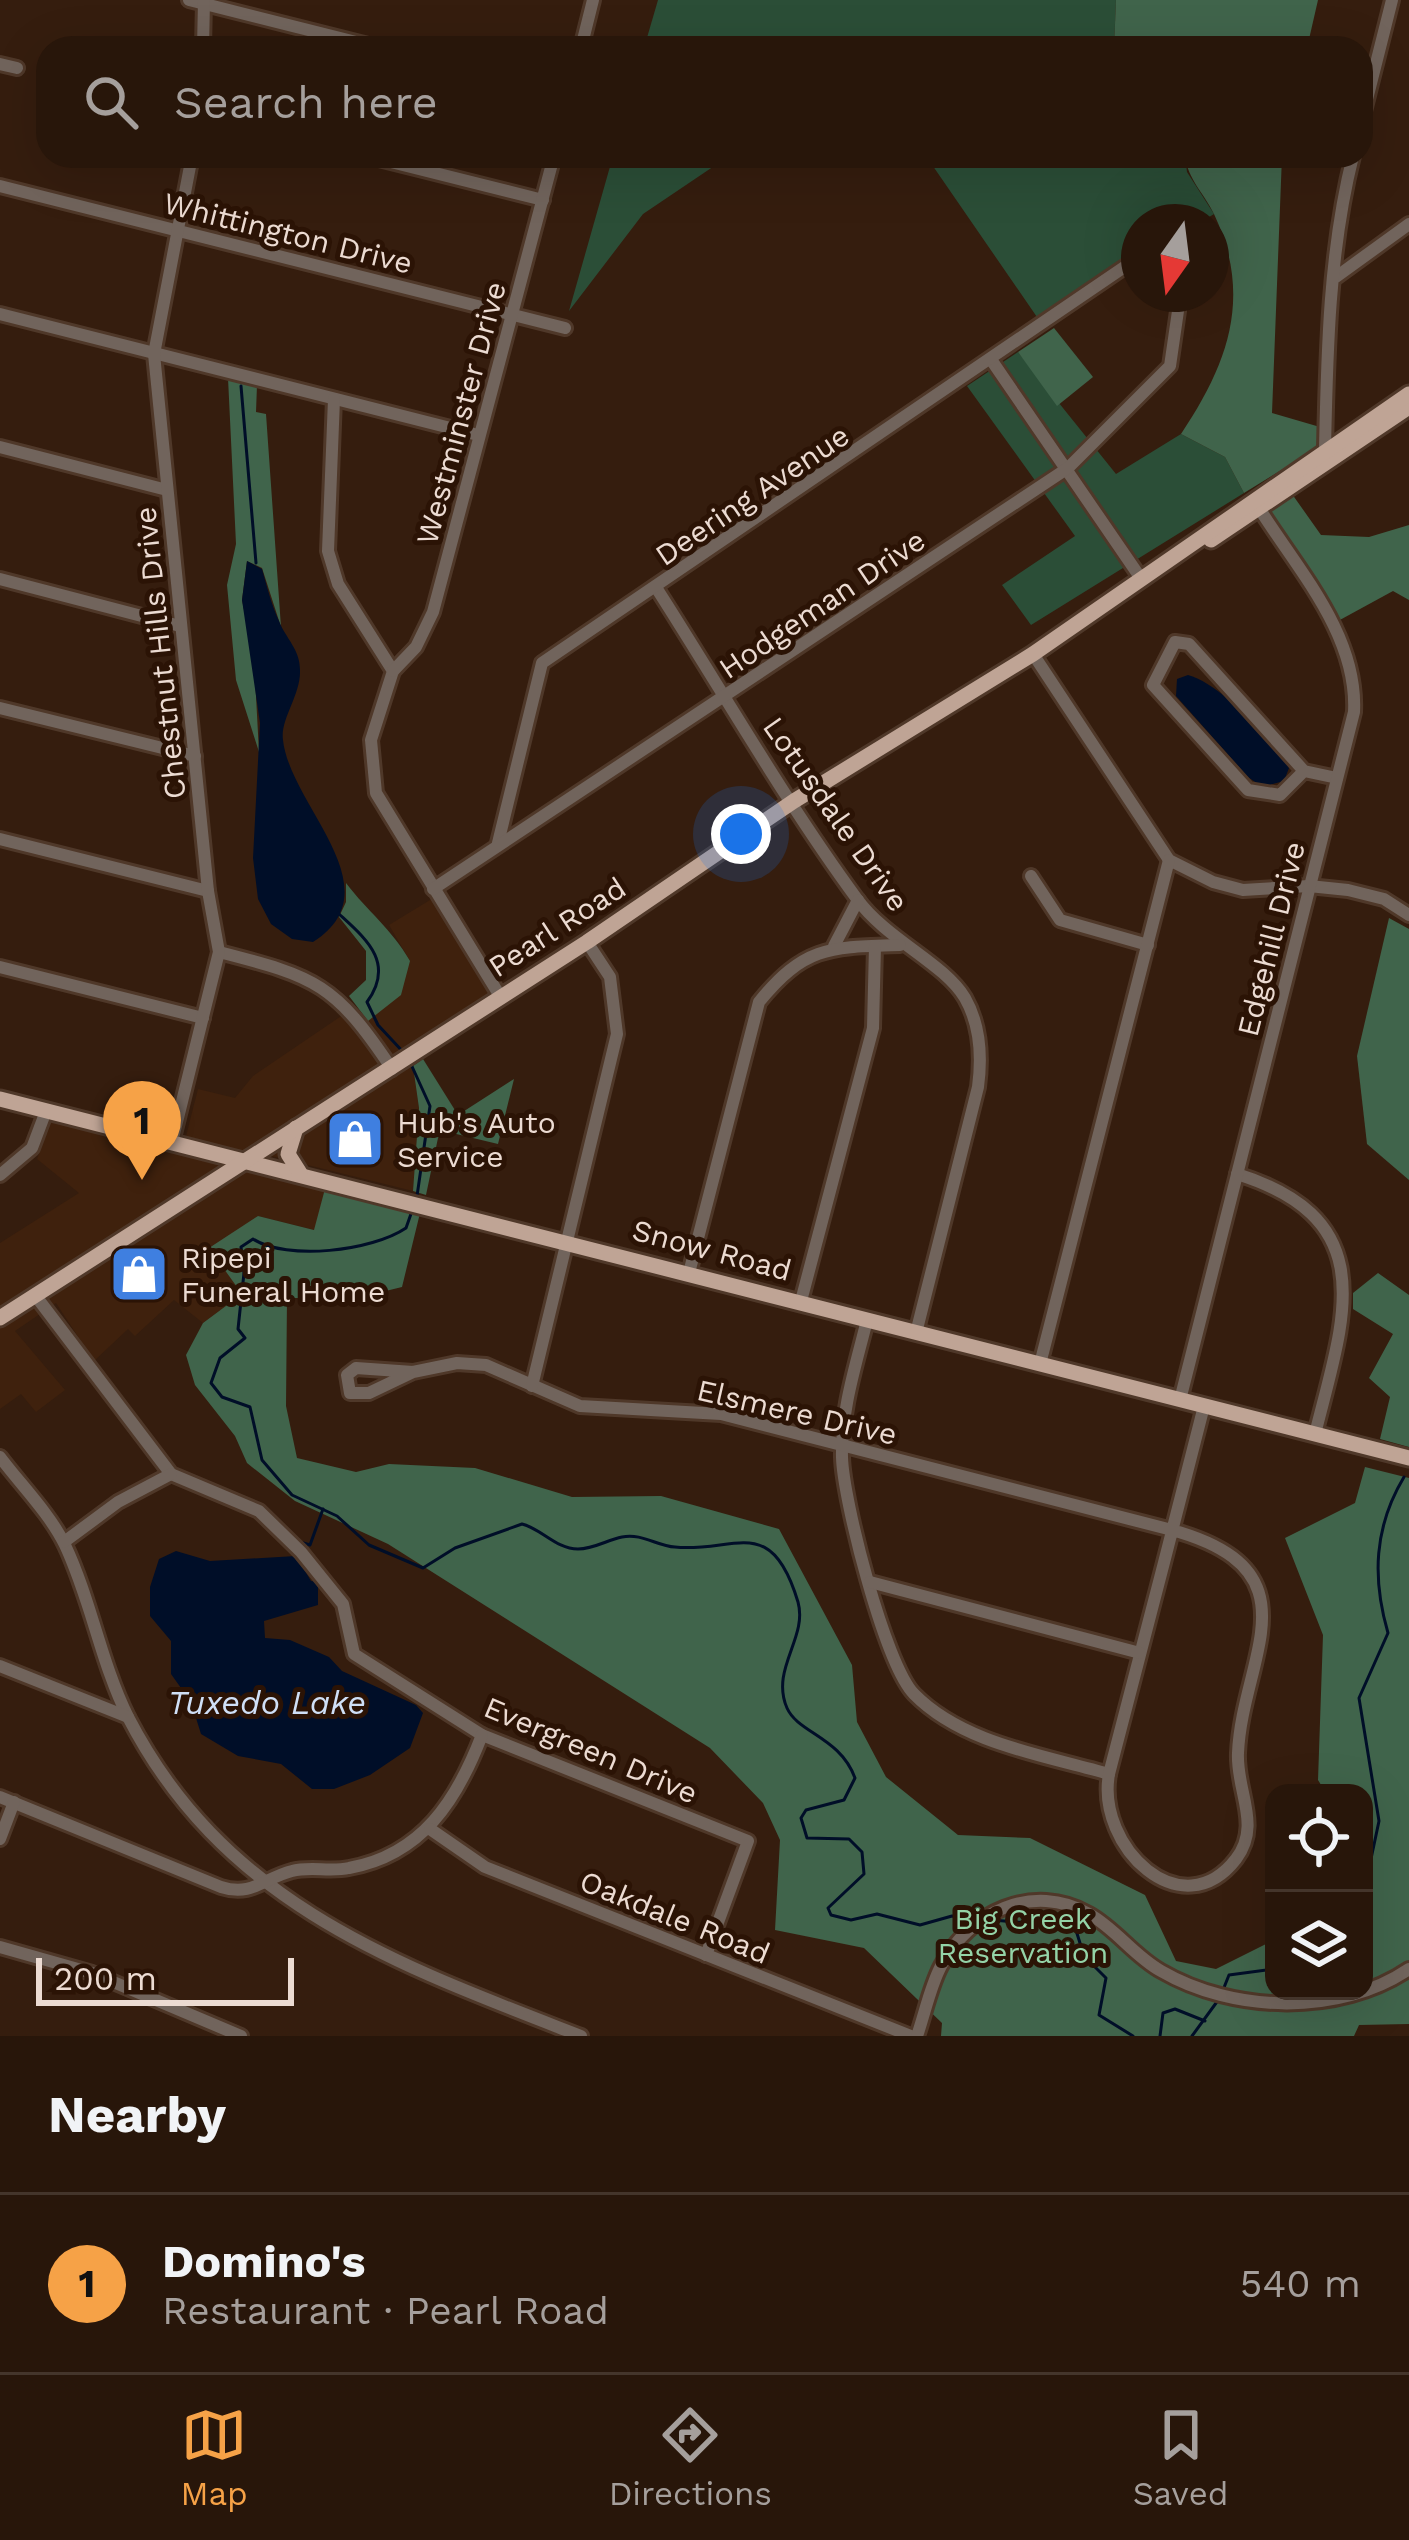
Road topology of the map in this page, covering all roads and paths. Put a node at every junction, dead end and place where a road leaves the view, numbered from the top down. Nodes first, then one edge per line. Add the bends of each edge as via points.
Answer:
1 (188, 0) edge
2 (593, 0) edge
3 (1392, 0) edge
4 (204, 2) edge
5 (203, 36) edge
6 (334, 36) edge
7 (584, 36) edge
8 (0, 64) edge
9 (17, 68) dead end
10 (1373, 75) edge
11 (190, 168) edge
12 (416, 168) edge
13 (551, 168) edge
14 (1350, 168) edge
15 (0, 186) edge
16 (543, 200) junction
17 (1409, 224) edge
18 (178, 230) junction
19 (1121, 269) edge
20 (1336, 277) junction
21 (1178, 312) edge
22 (512, 313) junction
23 (0, 314) edge
24 (565, 328) dead end
25 (154, 354) junction
26 (992, 361) junction
27 (1409, 394) edge
28 (334, 399) junction
29 (1409, 407) edge
30 (478, 435) junction
31 (0, 447) edge
32 (1325, 449) junction
33 (1068, 468) junction
34 (167, 490) junction
35 (1259, 508) junction
36 (0, 580) edge
37 (1142, 580) junction
38 (657, 590) junction
39 (179, 626) junction
40 (1033, 654) junction
41 (393, 671) junction
42 (727, 697) junction
43 (0, 708) edge
44 (195, 756) junction
45 (1304, 771) junction
46 (1337, 778) junction
47 (794, 802) junction
48 (0, 839) edge
49 (497, 844) junction
50 (1169, 860) junction
51 (1031, 876) dead end
52 (1309, 886) junction
53 (434, 889) junction
54 (208, 891) junction
55 (858, 900) junction
56 (1409, 915) edge
57 (587, 942) junction
58 (900, 945) junction
59 (1148, 945) junction
60 (834, 946) junction
61 (875, 946) junction
62 (219, 952) junction
63 (0, 967) edge
64 (500, 996) junction
65 (202, 1018) junction
66 (403, 1061) junction
67 (0, 1099) edge
68 (46, 1111) junction
69 (298, 1125) junction
70 (172, 1142) junction
71 (190, 1147) junction
72 (243, 1159) junction
73 (300, 1173) junction
74 (1237, 1174) junction
75 (0, 1175) edge
76 (193, 1192) junction
77 (566, 1240) junction
78 (688, 1273) junction
79 (35, 1295) junction
80 (801, 1301) junction
81 (0, 1318) edge
82 (867, 1321) junction
83 (916, 1333) junction
84 (1040, 1364) junction
85 (413, 1372) junction
86 (532, 1386) junction
87 (1180, 1400) junction
88 (1204, 1406) junction
89 (1315, 1434) junction
90 (842, 1445) junction
91 (0, 1456) edge
92 (1409, 1458) edge
93 (171, 1474) junction
94 (1172, 1530) junction
95 (64, 1542) junction
96 (870, 1582) junction
97 (1141, 1653) junction
98 (0, 1666) edge
99 (128, 1717) junction
100 (482, 1735) junction
101 (1109, 1774) junction
102 (0, 1797) edge
103 (14, 1802) junction
104 (430, 1829) junction
105 (0, 1839) edge
106 (268, 1884) junction
107 (0, 1947) edge
108 (706, 1955) junction
109 (1409, 1969) edge
110 (241, 2036) edge
111 (581, 2036) edge
112 (914, 2036) edge

1 - 4 street
2 - 7 street
3 - 10 street
4 - 5 street
4 - 6 street
8 - 9 street
11 - 18 street, Chestnut Hills Drive
12 - 16 street
13 - 16 street, Westminster Drive
14 - 20 street
15 - 18 street, Whittington Drive
16 - 22 street, Westminster Drive
17 - 20 street
18 - 22 street, Whittington Drive
18 - 25 street, Chestnut Hills Drive
19 - 26 street, Deering Avenue
20 - 32 street
21 - 33 street, Hodgeman Drive via 1170,365
22 - 24 street, Whittington Drive
22 - 30 street, Westminster Drive
23 - 25 street
25 - 28 street
25 - 34 street, Chestnut Hills Drive
26 - 33 street
26 - 38 street, Deering Avenue
27 - 32 main road, Pearl Road
28 - 30 street
28 - 41 street via 328,551 338,584
29 - 35 main road, Pearl Road
30 - 41 street, Westminster Drive via 433,612
31 - 34 street
32 - 37 main road, Pearl Road
33 - 37 street
33 - 42 street, Hodgeman Drive
34 - 39 street, Chestnut Hills Drive
35 - 37 main road, Pearl Road
35 - 46 street, Edgehill Drive via 1351,664 1354,712
36 - 39 street
37 - 40 main road, Pearl Road
38 - 42 street, Lotusdale Drive
38 - 49 street, Deering Avenue via 542,663
39 - 44 street, Chestnut Hills Drive
40 - 47 main road, Pearl Road
40 - 50 street
41 - 53 street, Westminster Drive via 371,740 376,793
42 - 47 street, Lotusdale Drive
42 - 49 street, Hodgeman Drive
43 - 44 street
44 - 54 street, Chestnut Hills Drive
45 - 45 street via 1280,795 1249,790 1153,685 1175,642 1189,644
45 - 46 street
46 - 52 street, Edgehill Drive
47 - 55 street, Lotusdale Drive
47 - 57 main road, Pearl Road
48 - 54 street
49 - 53 street, Hodgeman Drive
50 - 52 street via 1243,890
50 - 59 street
51 - 59 street via 1060,920
52 - 56 street via 1384,899
52 - 74 street, Edgehill Drive
53 - 64 street, Westminster Drive
54 - 62 street, Chestnut Hills Drive
55 - 58 street, Lotusdale Drive
55 - 60 street
57 - 64 main road, Pearl Road
57 - 77 street via 610,977 617,1034
58 - 61 street
58 - 83 street, Lotusdale Drive via 964,998 982,1059
59 - 84 street
60 - 61 street
60 - 78 street via 780,976 759,1002
61 - 80 street via 873,1028
62 - 65 street, Chestnut Hills Drive
62 - 66 street via 327,988
63 - 65 street
64 - 66 main road, Pearl Road
65 - 70 street, Chestnut Hills Drive
66 - 69 main road, Pearl Road
67 - 68 main road, Snow Road
68 - 70 main road, Snow Road
68 - 75 street via 32,1148
69 - 72 main road, Pearl Road
69 - 73 main road via 288,1148
70 - 71 main road, Snow Road
71 - 72 main road, Snow Road
71 - 76 main road via 204,1169
72 - 73 main road, Snow Road
72 - 76 main road, Pearl Road
73 - 77 main road, Snow Road
74 - 87 street, Edgehill Drive
74 - 89 street via 1299,1199 1344,1270 1346,1312
76 - 79 main road, Pearl Road
77 - 78 main road, Snow Road
77 - 86 street
78 - 80 main road, Snow Road
79 - 81 main road, Pearl Road
79 - 93 street, Evergreen Drive
80 - 82 main road, Snow Road
82 - 83 main road, Snow Road
82 - 90 street
83 - 84 main road, Snow Road
84 - 87 main road, Snow Road
85 - 85 street, Elsmere Drive via 362,1395 345,1384 356,1368
85 - 86 street, Elsmere Drive via 472,1363
86 - 90 street, Elsmere Drive via 580,1406 703,1411
87 - 88 main road, Snow Road
88 - 89 main road, Snow Road
88 - 94 street
89 - 92 main road, Snow Road
90 - 94 street, Elsmere Drive
90 - 96 street
91 - 95 street
93 - 95 street
93 - 100 street, Evergreen Drive via 259,1511 343,1604 354,1654
94 - 97 street
94 - 101 street, Elsmere Drive via 1226,1553 1262,1607 1264,1642 1238,1755 1243,1849 1218,1876 1187,1884 1152,1874 1113,1830
95 - 99 street
96 - 97 street
96 - 101 street via 886,1644 912,1693 967,1732
97 - 101 street
98 - 99 street
99 - 106 street via 184,1801
100 - 104 street
100 - 108 street, Evergreen Drive via 748,1841
102 - 103 street
103 - 105 street
103 - 106 street via 221,1888 245,1892
104 - 106 street via 364,1865 292,1871
104 - 108 street, Oakdale Road via 485,1868
106 - 111 street via 367,1949
107 - 110 street via 92,1973
108 - 112 street, Oakdale Road
109 - 112 street via 1338,2000 1240,1999 1163,1972 1096,1917 1064,1903 1030,1901 968,1929 939,1969

